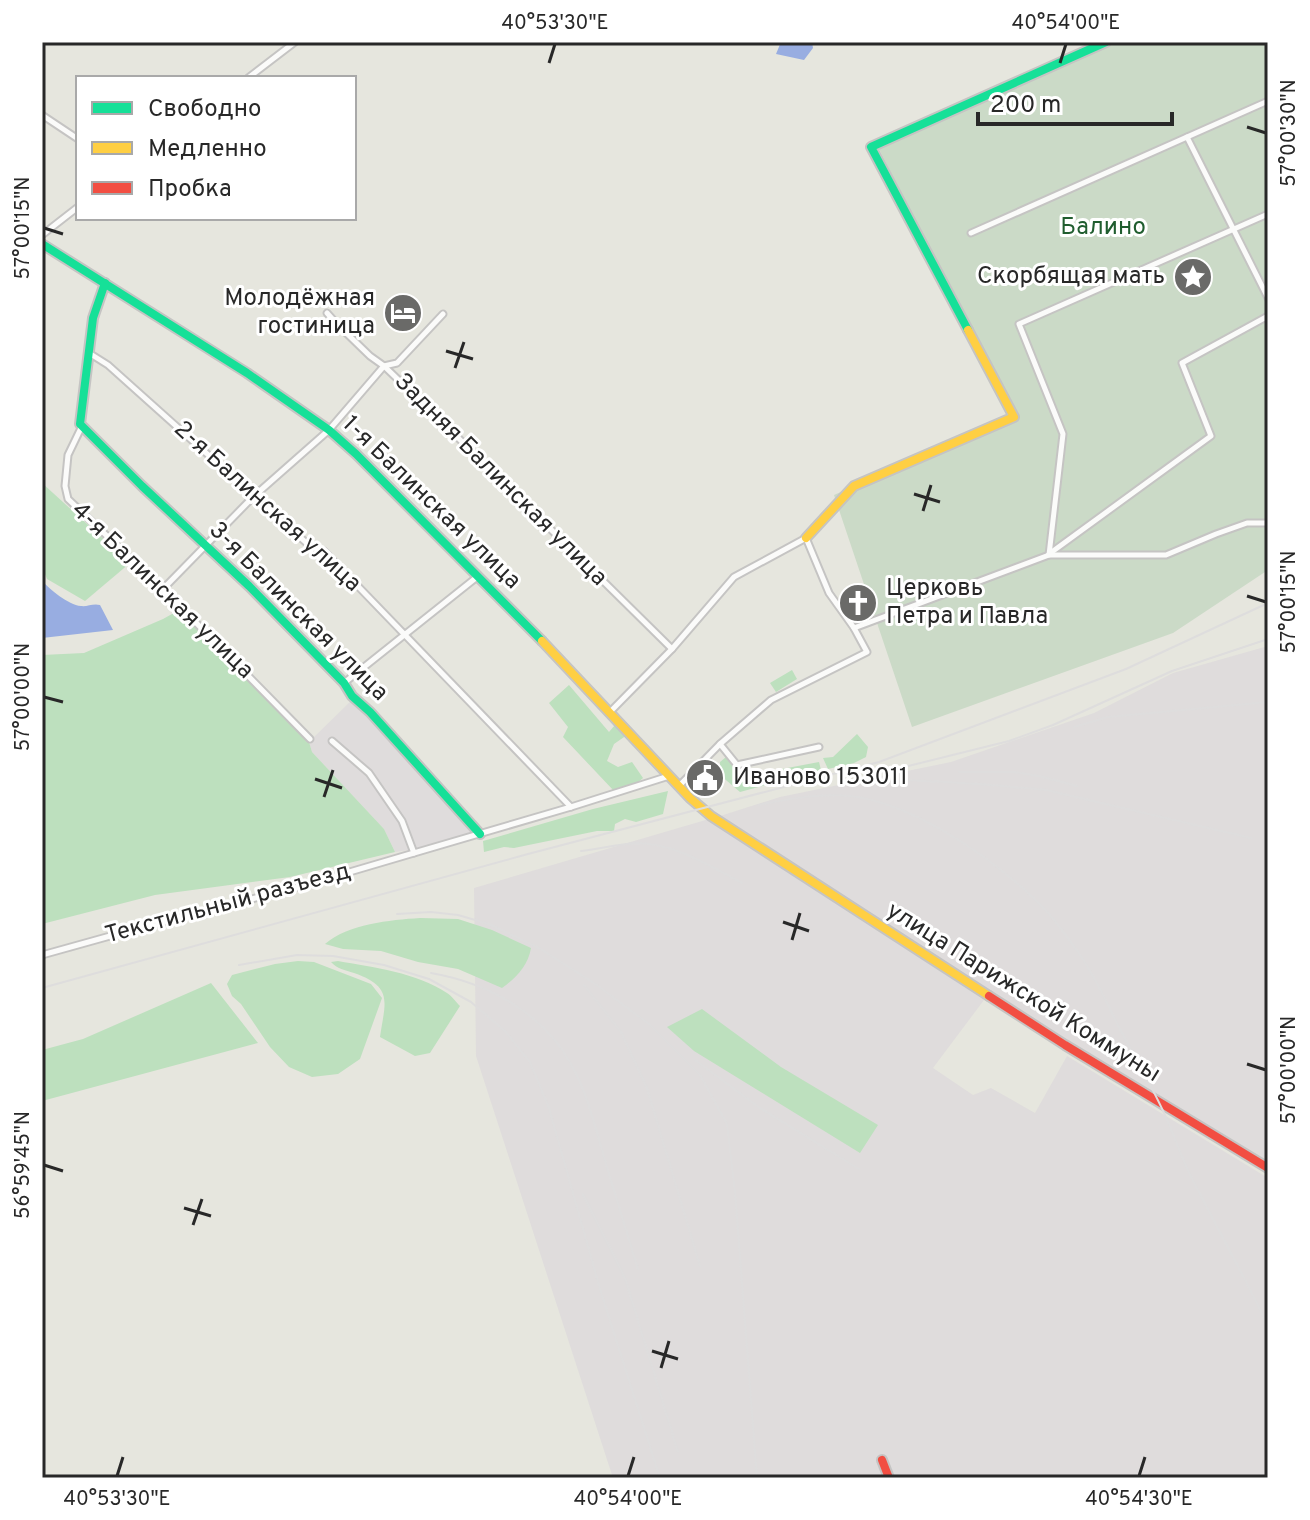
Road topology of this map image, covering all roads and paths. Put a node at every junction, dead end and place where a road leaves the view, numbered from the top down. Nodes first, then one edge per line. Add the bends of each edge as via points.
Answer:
1 (282, 42) edge
2 (295, 42) edge
3 (1106, 42) edge
4 (287, 48) junction
5 (251, 76) edge
6 (1268, 101) edge
7 (42, 115) edge
8 (1187, 137) junction
9 (76, 138) edge
10 (76, 209) edge
11 (1268, 214) edge
12 (1233, 230) junction
13 (971, 233) dead end
14 (42, 235) edge
15 (42, 244) edge
16 (105, 283) junction
17 (1268, 298) edge
18 (327, 313) dead end
19 (443, 314) dead end
20 (1268, 316) edge
21 (89, 353) junction
22 (384, 366) junction
23 (81, 425) junction
24 (329, 430) junction
25 (253, 497) junction
26 (1268, 523) edge
27 (806, 538) junction
28 (206, 546) junction
29 (1049, 555) junction
30 (478, 576) junction
31 (163, 589) junction
32 (854, 628) junction
33 (404, 633) junction
34 (672, 649) junction
35 (344, 683) junction
36 (610, 712) junction
37 (310, 739) dead end
38 (332, 741) dead end
39 (720, 744) junction
40 (819, 747) dead end
41 (670, 776) junction
42 (679, 786) junction
43 (571, 807) junction
44 (480, 834) junction
45 (414, 853) junction
46 (42, 955) edge
47 (1268, 1168) edge
48 (882, 1460) dead end
49 (889, 1478) edge

1 - 4 street
2 - 4 street
3 - 27 main road via 871,147 1014,417 854,486
4 - 5 street
6 - 8 street
7 - 9 street
8 - 12 street
8 - 13 street
10 - 14 street
11 - 12 street
12 - 17 street
12 - 29 street via 1019,324 1063,434
15 - 16 main road, 1-я Балинская улица
16 - 21 main road
16 - 24 main road, 1-я Балинская улица
18 - 22 street, Задняя Балинская улица
19 - 22 street via 397,363
20 - 29 street via 1182,363 1211,436
21 - 23 main road
21 - 25 street, 2-я Балинская улица
22 - 24 street
22 - 34 street, Задняя Балинская улица
23 - 28 main road, 3-я Балинская улица
23 - 31 street, 4-я Балинская улица via 68,455 66,495
24 - 25 street
24 - 30 main road, 1-я Балинская улица
25 - 28 street
25 - 33 street, 2-я Балинская улица via 311,547 324,551
26 - 29 street via 1247,523 1166,555
27 - 32 street via 829,593
27 - 34 street via 734,577
28 - 31 street
28 - 35 main road, 3-я Балинская улица
29 - 32 street
30 - 33 street
30 - 36 main road, 1-я Балинская улица
31 - 37 street, 4-я Балинская улица
32 - 39 street via 867,652 771,700
33 - 35 street
33 - 43 street, 2-я Балинская улица
34 - 36 street
35 - 44 main road, 3-я Балинская улица
36 - 41 main road, 1-я Балинская улица
38 - 45 street via 369,773 402,821
39 - 40 street via 737,765
39 - 42 street
41 - 42 main road, 1-я Балинская улица
41 - 43 street, Текстильный разъезд
42 - 47 main road, улица Парижской Коммуны via 711,816 1065,1045
43 - 44 street, Текстильный разъезд
44 - 45 street, Текстильный разъезд
45 - 46 street, Текстильный разъезд
48 - 49 main road

